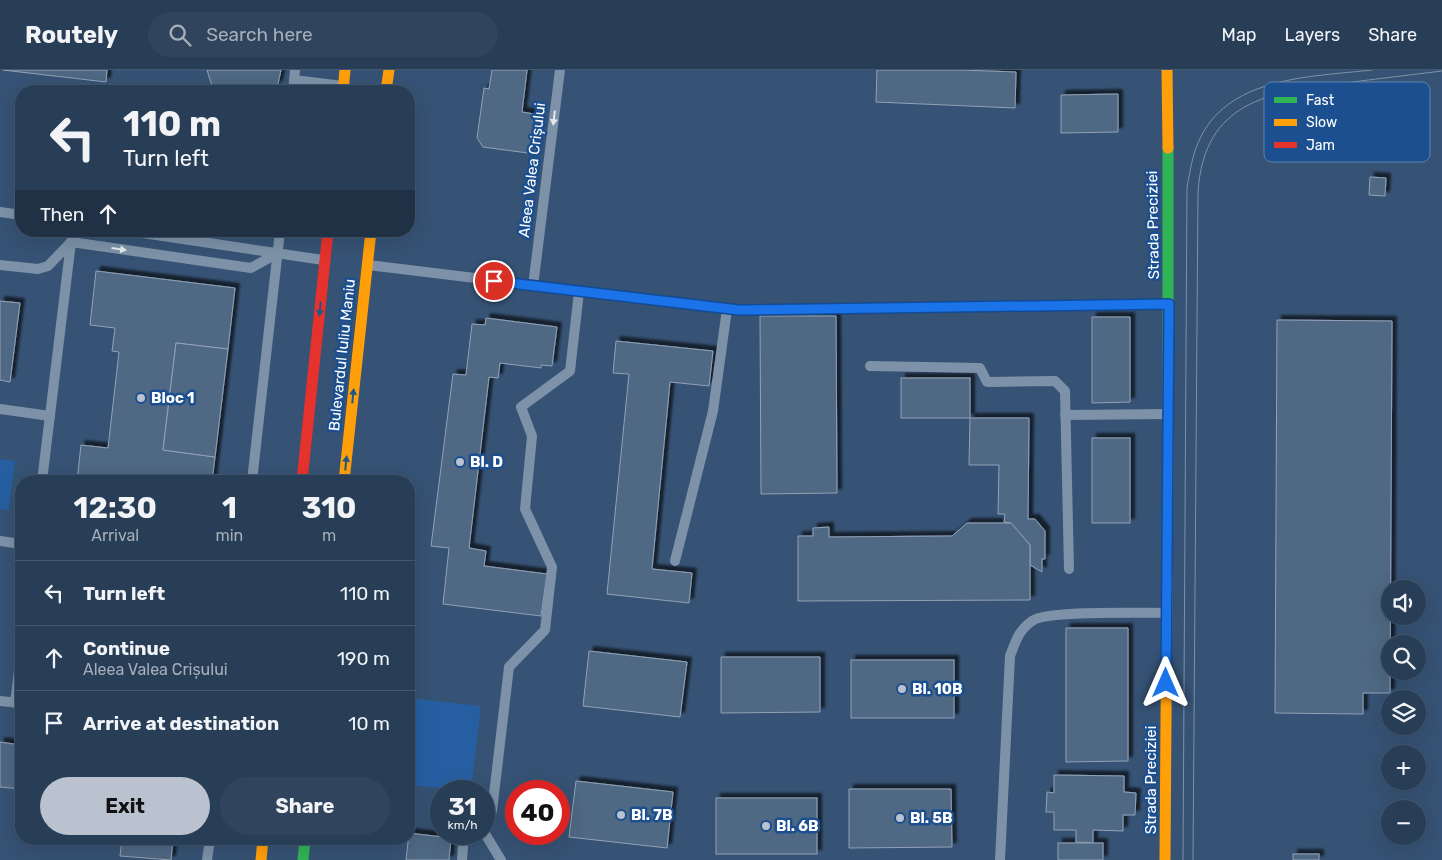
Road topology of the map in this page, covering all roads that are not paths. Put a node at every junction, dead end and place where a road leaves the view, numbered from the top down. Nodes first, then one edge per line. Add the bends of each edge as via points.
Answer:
1 (345, 70) edge
2 (389, 70) edge
3 (560, 70) edge
4 (1166, 70) edge
5 (295, 75) edge
6 (329, 85) edge
7 (343, 85) edge
8 (387, 85) edge
9 (0, 212) edge
10 (15, 214) edge
11 (170, 237) edge
12 (279, 237) edge
13 (327, 237) edge
14 (370, 237) edge
15 (71, 242) junction
16 (278, 253) junction
17 (325, 260) junction
18 (0, 265) edge
19 (367, 265) junction
20 (533, 286) junction
21 (579, 292) junction
22 (1169, 304) junction
23 (727, 309) junction
24 (870, 366) dead end
25 (0, 409) edge
26 (1168, 414) junction
27 (1066, 415) junction
28 (50, 416) junction
29 (43, 475) edge
30 (253, 475) edge
31 (303, 475) edge
32 (345, 475) edge
33 (0, 541) edge
34 (15, 543) edge
35 (675, 560) dead end
36 (1069, 569) dead end
37 (1167, 612) junction
38 (0, 701) edge
39 (15, 703) edge
40 (495, 786) edge
41 (209, 845) edge
42 (262, 845) edge
43 (304, 845) edge
44 (463, 845) edge
45 (492, 845) edge
46 (207, 860) edge
47 (261, 860) edge
48 (302, 860) edge
49 (462, 860) edge
50 (501, 860) edge
51 (1000, 860) edge
52 (1165, 860) edge

1 - 7 street
2 - 8 street
3 -> 20 lane, Aleea Valea Crișului
4 - 22 street, Strada Preciziei
5 - 6 lane
9 - 10 lane
11 - 16 lane
12 - 16 lane
13 - 17 street, Bulevardul Iuliu Maniu
14 - 19 street, Bulevardul Iuliu Maniu
15 -> 16 lane via 251,268
15 - 18 lane via 48,266 38,270
15 - 28 lane
16 - 17 lane
16 - 30 lane
17 -> 31 street, Bulevardul Iuliu Maniu
19 - 20 lane
32 -> 19 street, Bulevardul Iuliu Maniu
20 - 21 lane
21 - 23 lane
21 - 40 lane via 570,371 521,407 532,436 525,509 552,567 545,630 509,667
22 - 23 lane
22 - 26 street, Strada Preciziei
23 - 35 lane via 713,411
24 - 27 lane via 980,368 987,382 1055,381 1065,391
25 - 28 lane
26 - 27 lane
26 - 37 street, Strada Preciziei
27 - 36 lane
28 - 29 lane
33 - 34 lane
37 - 51 lane via 1068,614 1034,619 1020,631 1010,656
37 - 52 street, Strada Preciziei
38 - 39 lane
41 - 46 lane
42 - 47 street
43 - 48 street
44 - 49 lane
45 - 50 lane

